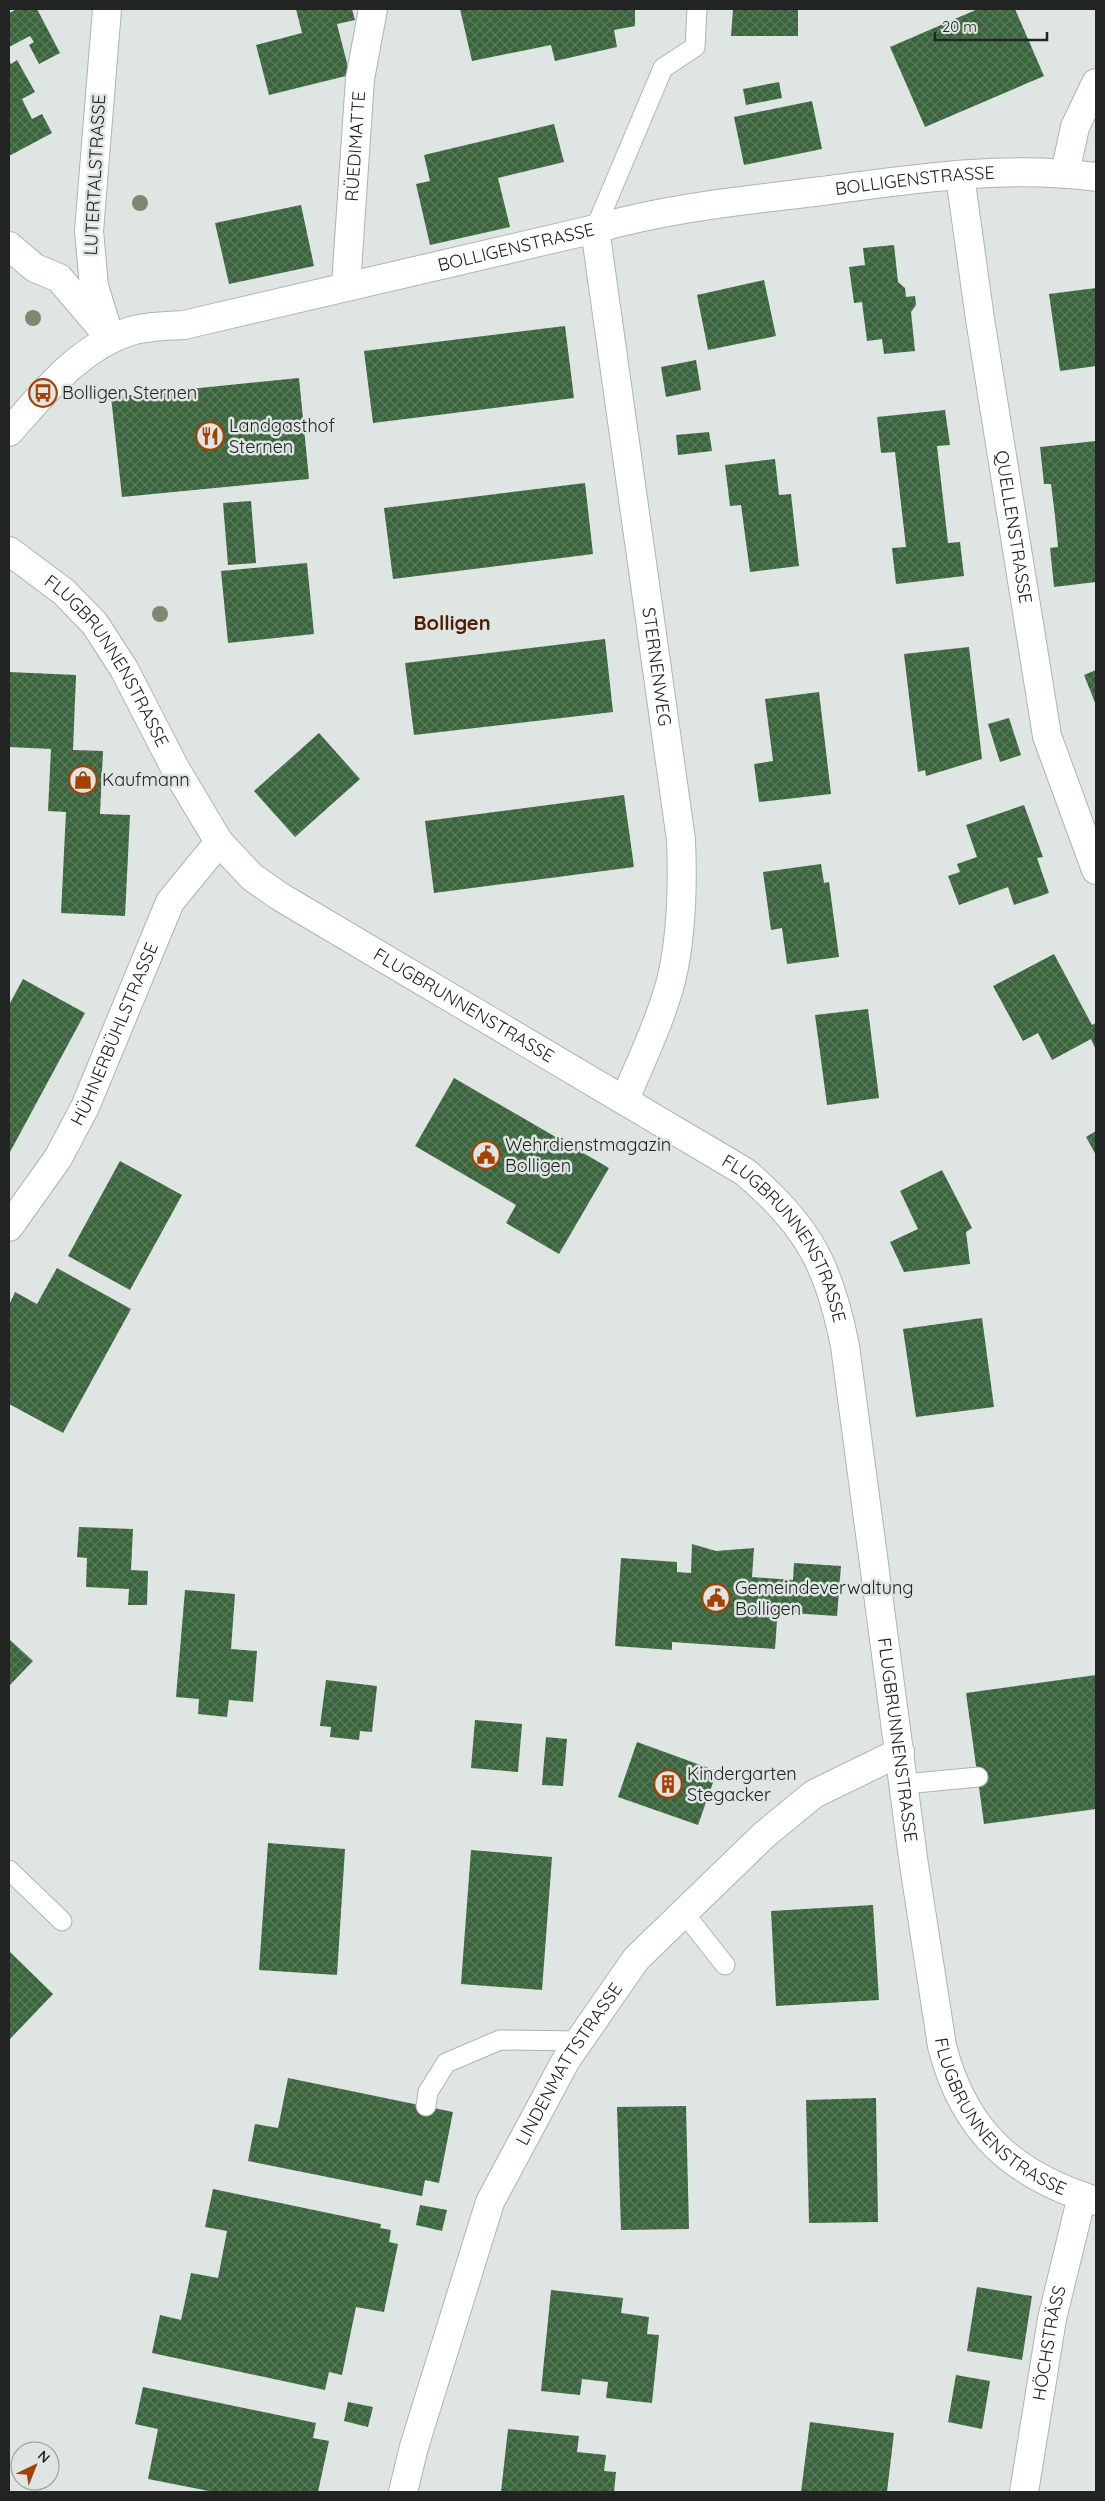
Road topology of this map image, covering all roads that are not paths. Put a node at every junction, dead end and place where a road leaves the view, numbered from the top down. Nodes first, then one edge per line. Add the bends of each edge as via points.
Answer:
1 (108, 9) edge
2 (373, 9) edge
3 (697, 9) edge
4 (1096, 83) edge
5 (1065, 173) junction
6 (960, 176) junction
7 (1096, 177) edge
8 (595, 229) junction
9 (9, 246) edge
10 (346, 286) junction
11 (110, 338) junction
12 (9, 432) edge
13 (9, 551) edge
14 (219, 842) junction
15 (1096, 870) edge
16 (625, 1099) junction
17 (9, 1227) edge
18 (900, 1752) junction
19 (978, 1777) dead end
20 (905, 1784) junction
21 (9, 1870) edge
22 (684, 1913) junction
23 (62, 1921) dead end
24 (725, 1965) dead end
25 (579, 2041) junction
26 (426, 2106) dead end
27 (1089, 2198) edge
28 (403, 2492) edge
29 (1024, 2492) edge

1 - 11 street, LUTERTALSTRASSE via 89,231 94,286
2 - 10 street, RÜEDIMATTE via 360,79
3 - 8 lane via 695,47 663,68
4 - 5 street via 1075,127
5 - 6 street, BOLLIGENSTRASSE
5 - 7 street, BOLLIGENSTRASSE
6 - 8 street, BOLLIGENSTRASSE via 720,202 636,217
6 - 15 street, QUELLENSTRASSE via 981,329 1047,736
8 - 10 street, BOLLIGENSTRASSE
8 - 16 street, STERNENWEG via 681,840 683,875 671,981
9 - 11 street via 36,268 59,278
10 - 11 street, BOLLIGENSTRASSE via 184,324 133,330
11 - 12 street, BOLLIGENSTRASSE via 94,346 70,367
13 - 14 street, FLUGBRUNNENSTRASSE via 64,592 95,624 124,669 176,770
14 - 16 street, FLUGBRUNNENSTRASSE via 252,877 279,896
14 - 17 street, HÜHNERBÜHLSTRASSE via 170,902 85,1107 58,1158
16 - 18 street, FLUGBRUNNENSTRASSE via 745,1172 771,1194 796,1222 829,1282 845,1346
18 - 20 street, FLUGBRUNNENSTRASSE
18 - 22 street, LINDENMATTSTRASSE via 814,1794 764,1835
19 - 20 lane
20 - 27 street, FLUGBRUNNENSTRASSE via 914,1865 942,2046 949,2072 973,2119 1009,2158 1053,2186
21 - 23 lane
22 - 24 lane
22 - 25 street, LINDENMATTSTRASSE via 636,1959
25 - 26 lane via 500,2040 446,2062 428,2092
25 - 28 street, LINDENMATTSTRASSE via 490,2202
27 - 29 street, HÖCHSTRÄSS via 1052,2319

